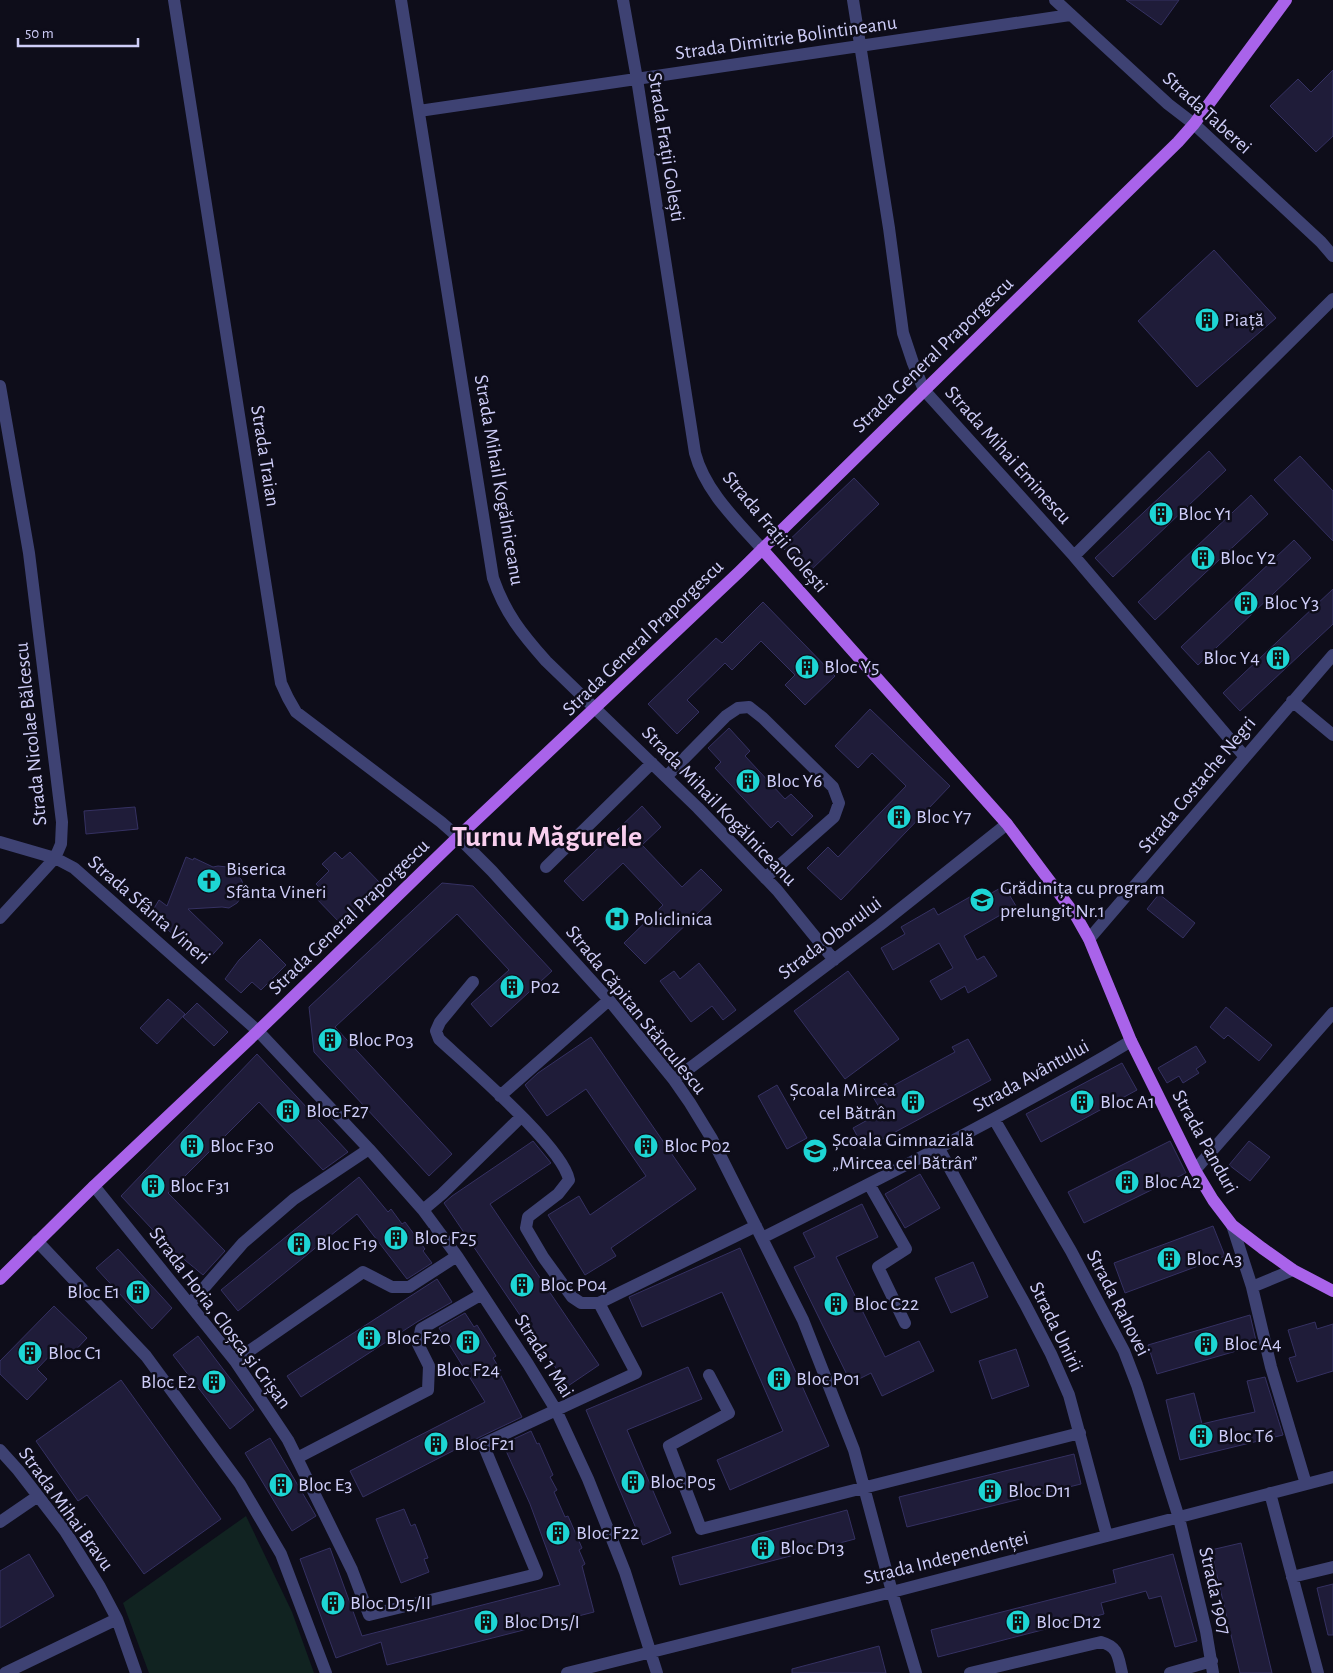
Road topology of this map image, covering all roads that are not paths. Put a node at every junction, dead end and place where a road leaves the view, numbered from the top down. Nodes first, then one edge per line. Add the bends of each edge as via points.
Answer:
1 (174, 0) edge
2 (401, 0) edge
3 (623, 0) edge
4 (852, 0) edge
5 (1055, 0) edge
6 (1286, 0) edge
7 (1070, 16) junction
8 (860, 46) junction
9 (637, 79) junction
10 (419, 111) junction
11 (1194, 124) junction
12 (1333, 256) edge
13 (1333, 298) edge
14 (0, 386) edge
15 (924, 390) junction
16 (762, 549) junction
17 (1074, 556) junction
18 (1333, 655) edge
19 (1292, 701) junction
20 (596, 708) junction
21 (1333, 735) edge
22 (1245, 757) junction
23 (652, 763) junction
24 (666, 777) junction
25 (1007, 824) junction
26 (458, 837) junction
27 (0, 842) edge
28 (56, 858) junction
29 (546, 867) dead end
30 (765, 878) junction
31 (0, 918) edge
32 (1089, 939) junction
33 (834, 960) junction
34 (1099, 964) joint
35 (473, 982) dead end
36 (609, 1000) junction
37 (1333, 1013) edge
38 (258, 1031) junction
39 (1131, 1041) junction
40 (674, 1080) junction
41 (500, 1096) junction
42 (522, 1117) junction
43 (994, 1119) junction
44 (369, 1149) junction
45 (939, 1149) junction
46 (1195, 1170) junction
47 (869, 1184) junction
48 (94, 1186) junction
49 (423, 1210) junction
50 (1232, 1224) junction
51 (756, 1226) junction
52 (762, 1238) junction
53 (37, 1241) junction
54 (457, 1256) junction
55 (1292, 1270) junction
56 (0, 1279) edge
57 (1252, 1287) junction
58 (1333, 1290) edge
59 (482, 1294) junction
60 (599, 1303) junction
61 (190, 1304) junction
62 (905, 1323) dead end
63 (235, 1361) junction
64 (709, 1375) dead end
65 (556, 1410) junction
66 (1080, 1433) junction
67 (0, 1450) edge
68 (297, 1458) junction
69 (1333, 1477) edge
70 (1306, 1484) junction
71 (864, 1486) junction
72 (1270, 1493) junction
73 (38, 1496) junction
74 (1179, 1518) junction
75 (0, 1522) edge
76 (1107, 1536) junction
77 (1333, 1567) edge
78 (1292, 1577) junction
79 (892, 1592) junction
80 (117, 1619) junction
81 (651, 1651) junction
82 (1212, 1667) edge
83 (5, 1673) edge
84 (136, 1673) edge
85 (326, 1673) edge
86 (567, 1673) edge
87 (657, 1673) edge
88 (916, 1673) edge
89 (970, 1673) edge
90 (1122, 1673) edge
91 (1170, 1673) edge
92 (1318, 1673) edge

1 - 26 street, Strada Traian via 281,683 296,712
2 - 10 street, Strada Mihail Kogălniceanu
3 - 9 street, Strada Frații Golești
4 - 8 street, Strada Mihai Eminescu
5 - 7 street, Strada Taberei
6 - 11 main road, Strada General Praporgescu
7 - 8 street, Strada Dimitrie Bolintineanu
7 - 11 street, Strada Taberei
8 - 9 street, Strada Dimitrie Bolintineanu
8 - 15 street, Strada Mihai Eminescu via 903,333
9 - 10 street, Strada Dimitrie Bolintineanu
9 - 16 street, Strada Frații Golești via 695,453 716,495
10 - 20 street, Strada Mihail Kogălniceanu via 493,578 512,620 528,641
11 - 12 street, Strada Taberei
11 - 15 main road, Strada General Praporgescu
13 - 17 street
14 - 28 street, Strada Nicolae Bălcescu via 29,553 62,822 61,844
15 - 16 main road, Strada General Praporgescu
15 - 17 street, Strada Mihai Eminescu
16 - 20 main road, Strada General Praporgescu
16 - 25 main road, Strada Frații Golești
17 - 22 street, Strada Mihai Eminescu
18 - 19 street, Strada Costache Negri
19 - 21 street
19 - 22 street, Strada Costache Negri
20 - 23 street, Strada Mihail Kogălniceanu
20 - 26 main road, Strada General Praporgescu
22 - 32 street, Strada Costache Negri
23 - 24 street, Strada Mihail Kogălniceanu
23 - 29 street
24 - 30 street, Strada Mihail Kogălniceanu
24 - 30 street via 726,716 738,708 748,707 833,787 839,803 834,817
25 - 32 main road, Strada Frații Golești via 1063,897
25 - 33 street, Strada Oborului
26 - 36 street, Strada Căpitan Stănculescu
26 - 38 main road, Strada General Praporgescu
27 - 28 street, Strada Sfânta Vineri
28 - 31 street
28 - 38 street, Strada Sfânta Vineri via 74,868
30 - 33 street, Strada Mihail Kogălniceanu
32 - 34 main road, Strada Frații Golești
33 - 40 street, Strada Oborului
34 - 39 main road, Strada Panduri
35 - 41 street via 436,1031 439,1039
36 - 40 street, Strada Căpitan Stănculescu
36 - 41 street
37 - 46 street
38 - 44 street, Strada 1 Mai
38 - 48 main road, Strada General Praporgescu
39 - 43 street, Strada Avântului
39 - 46 main road, Strada Panduri
40 - 51 street, Strada Căpitan Stănculescu via 712,1140
41 - 42 street
42 - 49 street
42 - 60 street via 550,1146 567,1172 568,1180 558,1194 528,1217 526,1228 572,1297 581,1303
43 - 45 street, Strada Avântului
43 - 74 street, Strada Rahovei via 1071,1251 1124,1351
44 - 49 street, Strada 1 Mai
44 - 61 street via 294,1199 243,1243
45 - 47 street, Strada Avântului
45 - 66 street, Strada Unirii via 1051,1354 1069,1395
46 - 50 main road, Strada Panduri
47 - 52 street, Strada Avântului
47 - 62 street via 906,1249 878,1267
48 - 53 main road, Strada General Praporgescu
48 - 61 street, Strada Horia, Cloșca și Crișan
49 - 54 street, Strada 1 Mai
50 - 55 main road, Strada Panduri
50 - 57 street
51 - 52 street, Strada Căpitan Stănculescu
51 - 60 street
52 - 71 street, Strada Căpitan Stănculescu via 802,1320 854,1450
53 - 56 main road, Strada General Praporgescu
53 - 85 street via 146,1356 240,1484 281,1554
54 - 59 street, Strada 1 Mai
54 - 63 street via 409,1287 392,1287 363,1272
55 - 57 street
55 - 58 main road, Strada Panduri
57 - 70 street
59 - 65 street, Strada 1 Mai
59 - 68 street via 421,1329 418,1344 429,1366 428,1390
60 - 65 street via 636,1372
61 - 63 street, Strada Horia, Cloșca și Crișan
63 - 68 street, Strada Horia, Cloșca și Crișan
64 - 71 street via 729,1413 669,1446 700,1529
65 - 68 street, Strada Horia, Cloșca și Crișan via 483,1444 537,1574 370,1615 352,1570
65 - 81 street, Strada 1 Mai via 625,1572
66 - 71 street
66 - 76 street, Strada Unirii
67 - 73 street, Strada Mihai Bravu
69 - 70 street, Strada Independenței
70 - 72 street, Strada Independenței
71 - 79 street, Strada Căpitan Stănculescu
72 - 74 street, Strada Independenței
72 - 78 street
73 - 75 street
73 - 80 street, Strada Mihai Bravu via 65,1532
74 - 76 street, Strada Independenței
74 - 82 street, Strada 1907
76 - 79 street, Strada Independenței
77 - 78 street
78 - 92 street
79 - 81 street, Strada Independenței
79 - 88 street, Strada Căpitan Stănculescu
80 - 83 street
80 - 84 street, Strada Mihai Bravu
81 - 86 street, Strada Independenței
81 - 87 street, Strada 1 Mai
82 - 91 street
89 - 90 street via 1101,1642 1110,1644 1117,1652

